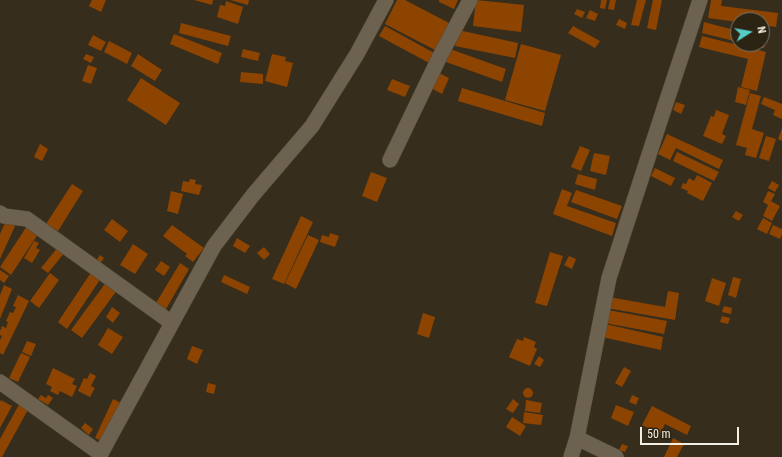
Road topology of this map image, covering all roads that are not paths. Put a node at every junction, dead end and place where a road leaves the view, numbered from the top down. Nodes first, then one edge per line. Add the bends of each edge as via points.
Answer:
1 (386, 0) edge
2 (470, 0) edge
3 (700, 0) edge
4 (390, 160) dead end
5 (0, 213) edge
6 (172, 323) junction
7 (0, 382) edge
8 (576, 438) junction
9 (100, 455) edge
10 (571, 457) edge
11 (616, 457) edge

1 - 6 street via 357,54 312,126 253,195 214,246
2 - 4 street
3 - 8 street via 610,278
5 - 6 street via 4,216 27,219
6 - 9 street
7 - 9 street
8 - 10 street
8 - 11 street

